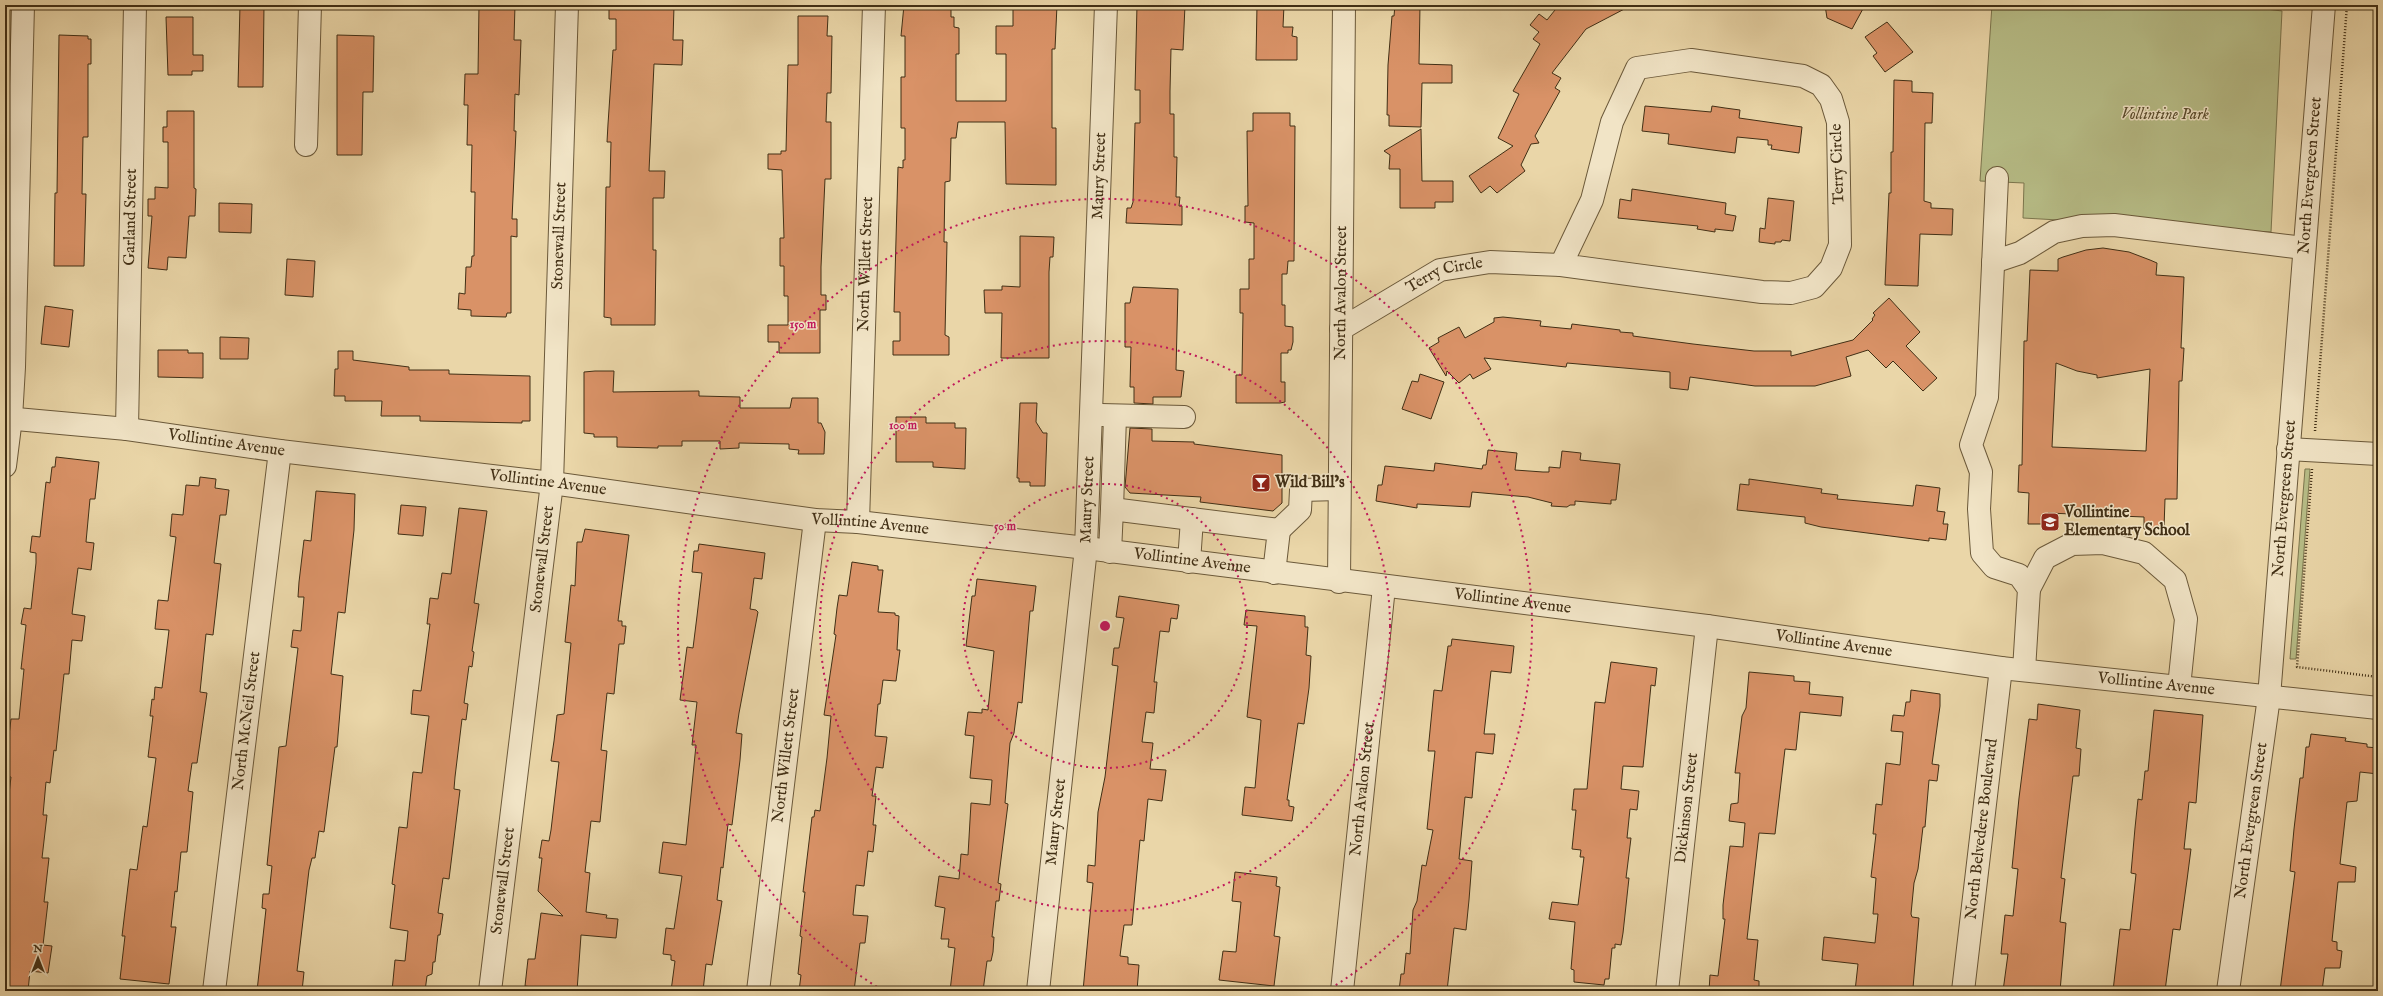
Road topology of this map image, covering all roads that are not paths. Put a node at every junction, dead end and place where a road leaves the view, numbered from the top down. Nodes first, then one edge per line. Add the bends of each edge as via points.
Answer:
1 (23, 5) edge
2 (135, 5) edge
3 (310, 5) edge
4 (567, 5) edge
5 (874, 5) edge
6 (1106, 5) edge
7 (1344, 5) edge
8 (2324, 5) edge
9 (306, 145) dead end
10 (1997, 178) dead end
11 (2304, 248) junction
12 (1993, 262) junction
13 (1561, 265) junction
14 (1341, 329) junction
15 (1092, 415) junction
16 (1115, 416) junction
17 (1184, 416) dead end
18 (8, 418) edge
19 (127, 428) junction
20 (2288, 449) junction
21 (280, 451) junction
22 (2378, 454) edge
23 (1091, 459) junction
24 (1114, 460) junction
25 (5, 466) edge
26 (552, 483) junction
27 (1339, 489) junction
28 (1112, 509) junction
29 (1192, 519) junction
30 (815, 520) junction
31 (858, 522) junction
32 (1279, 530) junction
33 (1086, 548) junction
34 (1110, 552) junction
35 (1189, 562) junction
36 (1274, 573) junction
37 (1339, 582) junction
38 (1384, 587) junction
39 (2029, 589) junction
40 (1706, 626) junction
41 (2000, 668) junction
42 (2024, 670) junction
43 (2179, 687) junction
44 (2269, 697) junction
45 (2378, 708) edge
46 (214, 991) edge
47 (490, 991) edge
48 (758, 991) edge
49 (1038, 991) edge
50 (1342, 991) edge
51 (1667, 991) edge
52 (1963, 991) edge
53 (2228, 991) edge

1 - 18 street
2 - 19 street, Garland Street
3 - 9 street
4 - 26 street, Stonewall Street
5 - 31 street, North Willett Street
6 - 15 street, Maury Street
7 - 14 street, North Avalon Street
8 - 11 street, North Evergreen Street
10 - 12 street
11 - 12 street via 2114,225 2082,226 2054,232 2020,253
11 - 20 street, North Evergreen Street
12 - 39 street via 1986,397 1971,445 1981,472 1979,509 1982,553 1994,567 2019,575
13 - 13 street, Terry Circle via 1762,292 1790,293 1814,287 1832,268 1840,245 1838,122 1832,99 1821,85 1803,76 1773,71 1691,60 1637,68 1612,122 1592,200
13 - 14 street, Terry Circle via 1490,262 1440,270
14 - 27 street, North Avalon Street
15 - 16 street
15 - 23 street, Maury Street
16 - 17 street
16 - 24 street
18 - 19 street, Vollintine Avenue
18 - 25 street
19 - 21 street, Vollintine Avenue
20 - 22 street
20 - 44 street, North Evergreen Street
21 - 26 street, Vollintine Avenue
21 - 46 street, North McNeil Street
23 - 24 street
23 - 33 street, Maury Street
24 - 28 street
26 - 30 street, Vollintine Avenue
26 - 47 street, Stonewall Street
27 - 32 street via 1301,490 1300,510
27 - 37 street, North Avalon Street
28 - 29 street
28 - 34 street
29 - 32 street
29 - 35 street
30 - 31 street, Vollintine Avenue
30 - 48 street, North Willett Street
31 - 33 street, Vollintine Avenue
32 - 36 street
33 - 34 street, Vollintine Avenue
33 - 49 street, Maury Street
34 - 35 street, Vollintine Avenue
35 - 36 street, Vollintine Avenue
36 - 37 street, Vollintine Avenue
37 - 38 street, Vollintine Avenue
38 - 40 street, Vollintine Avenue
38 - 50 street, North Avalon Street
39 - 42 street
39 - 43 street via 2045,558 2072,544 2103,543 2144,553 2175,580 2186,619
40 - 41 street, Vollintine Avenue
40 - 51 street, Dickinson Street
41 - 42 street, Vollintine Avenue
41 - 52 street, North Belvedere Boulevard
42 - 43 street, Vollintine Avenue
43 - 44 street, Vollintine Avenue
44 - 45 street, Vollintine Avenue
44 - 53 street, North Evergreen Street

